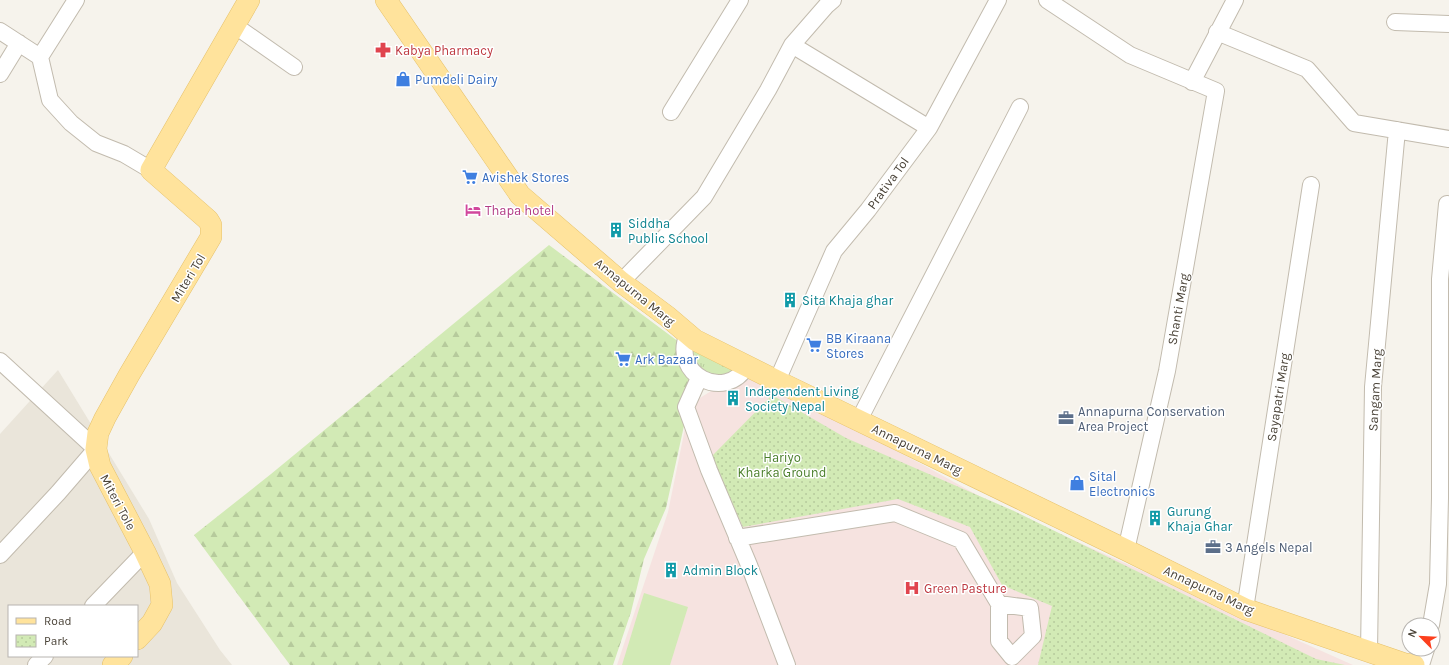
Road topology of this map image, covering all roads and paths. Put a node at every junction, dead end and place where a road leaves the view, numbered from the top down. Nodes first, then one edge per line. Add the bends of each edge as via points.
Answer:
1 (76, 0) edge
2 (249, 0) edge
3 (386, 0) edge
4 (740, 0) edge
5 (998, 0) edge
6 (1047, 0) edge
7 (1234, 0) edge
8 (824, 2) edge
9 (1395, 22) dead end
10 (234, 24) junction
11 (1449, 24) edge
12 (0, 31) edge
13 (1218, 32) junction
14 (19, 43) junction
15 (792, 44) junction
16 (40, 57) junction
17 (294, 67) dead end
18 (0, 74) edge
19 (1192, 82) junction
20 (1020, 107) dead end
21 (671, 112) dead end
22 (929, 128) junction
23 (1397, 130) junction
24 (1449, 139) edge
25 (151, 170) junction
26 (1311, 185) dead end
27 (1447, 204) dead end
28 (621, 282) junction
29 (688, 334) junction
30 (0, 361) edge
31 (747, 366) junction
32 (699, 378) junction
33 (777, 381) junction
34 (859, 420) junction
35 (96, 449) junction
36 (737, 538) junction
37 (1126, 550) junction
38 (145, 552) junction
39 (0, 555) edge
40 (999, 604) junction
41 (94, 605) edge
42 (1245, 609) junction
43 (1432, 617) edge
44 (138, 638) edge
45 (1369, 652) junction
46 (44, 657) edge
47 (121, 657) edge
48 (1010, 661) edge
49 (36, 665) edge
50 (113, 665) edge
51 (787, 665) edge
52 (1414, 665) edge

1 - 16 street
2 - 10 main road
3 - 28 main road, Annapurna Marg via 520,195
4 - 21 street
5 - 22 street, Prativa Tol
6 - 19 street via 1130,55
7 - 13 street
8 - 15 street
9 - 11 street
10 - 17 street
10 - 25 main road
12 - 14 street
13 - 19 street
13 - 23 street via 1307,69 1354,123
14 - 16 street
14 - 18 street
15 - 22 street
15 - 28 street via 768,90 704,197
16 - 25 street via 50,100 71,123 96,143 124,154
19 - 37 street, Shanti Marg via 1216,91 1167,371
20 - 34 street
22 - 33 street, Prativa Tol via 834,251
23 - 24 street
23 - 45 street, Sangam Marg via 1373,387
25 - 35 main road, Miteri Tol via 208,220 212,237 105,418 98,433
26 - 42 street, Sayapatri Marg
27 - 43 street via 1440,279 1438,584
28 - 29 main road, Annapurna Marg
29 - 31 main road, Annapurna Marg
29 - 32 street via 684,348 685,357 692,372
30 - 35 street
31 - 32 street via 732,381 707,382
31 - 33 main road, Annapurna Marg
32 - 36 street via 686,407
33 - 34 main road, Annapurna Marg
34 - 37 main road, Annapurna Marg
35 - 38 main road, Miteri Tole via 100,466
35 - 39 street
36 - 40 street via 895,512 961,540
36 - 51 street
37 - 42 main road, Annapurna Marg
38 - 41 street
38 - 44 main road, Miteri Tole via 160,584 162,605 152,623
40 - 48 street via 999,642
40 - 48 street via 1030,608 1033,636
42 - 45 main road, Annapurna Marg
45 - 52 main road, Annapurna Marg
46 - 49 street
47 - 50 main road

